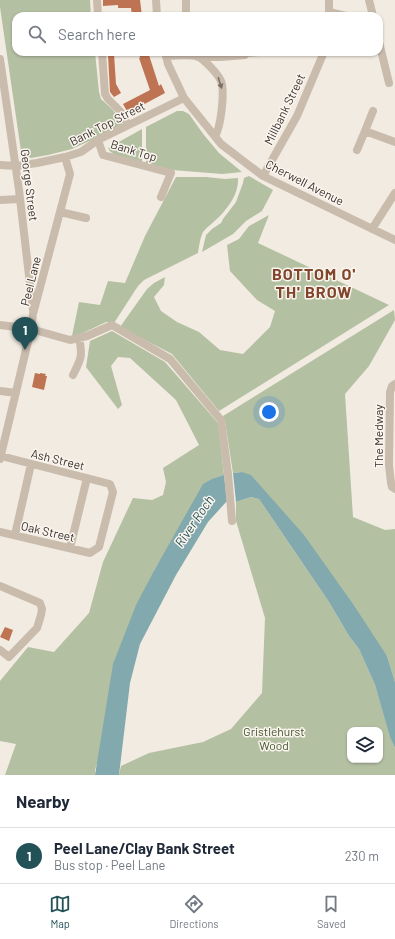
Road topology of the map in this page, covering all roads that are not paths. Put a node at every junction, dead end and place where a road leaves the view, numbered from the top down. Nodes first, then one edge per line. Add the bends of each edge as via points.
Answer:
1 (97, 0) edge
2 (156, 0) edge
3 (186, 0) edge
4 (329, 0) edge
5 (369, 0) edge
6 (98, 12) edge
7 (158, 12) edge
8 (186, 12) edge
9 (329, 12) edge
10 (372, 12) edge
11 (102, 56) edge
12 (166, 56) edge
13 (190, 56) edge
14 (224, 56) edge
15 (322, 56) edge
16 (382, 56) edge
17 (198, 57) junction
18 (221, 57) junction
19 (0, 59) edge
20 (208, 65) junction
21 (1, 70) edge
22 (389, 83) dead end
23 (184, 98) junction
24 (373, 111) dead end
25 (128, 125) junction
26 (365, 131) junction
27 (215, 136) junction
28 (98, 140) junction
29 (395, 142) edge
30 (357, 150) dead end
31 (65, 157) junction
32 (0, 165) edge
33 (16, 166) junction
34 (264, 176) junction
35 (395, 193) edge
36 (161, 197) dead end
37 (20, 199) junction
38 (0, 200) edge
39 (60, 212) junction
40 (86, 218) dead end
41 (372, 229) junction
42 (395, 240) edge
43 (34, 314) junction
44 (0, 325) edge
45 (31, 328) junction
46 (79, 338) junction
47 (73, 375) dead end
48 (395, 384) edge
49 (0, 391) edge
50 (16, 393) junction
51 (3, 428) edge
52 (0, 458) edge
53 (31, 464) junction
54 (87, 478) junction
55 (395, 489) edge
56 (232, 521) dead end
57 (0, 532) edge
58 (15, 535) junction
59 (70, 548) junction
60 (90, 552) joint
61 (0, 586) edge
62 (0, 650) edge

1 - 6 street
2 - 7 street
3 - 8 street
4 - 9 street
5 - 10 street
11 - 25 street via 105,94
12 - 23 street, Cherwell Avenue
13 - 17 street
14 - 18 street
15 - 34 street, Millbank Street via 297,116
16 - 22 street
17 - 18 street
17 - 20 street
18 - 20 street
19 - 21 street, George Street
20 -> 27 street via 222,85 222,111
21 - 33 street, George Street
23 - 25 street, Bank Top Street
23 - 27 street, Cherwell Avenue
24 - 26 street
25 - 28 street, Bank Top Street
26 - 29 street
26 - 30 street
27 - 34 street, Cherwell Avenue via 221,144
28 - 31 street, Bank Top Street via 81,152
28 - 36 street, Bank Top via 103,155 171,173
31 - 33 street, Bank Top Street
31 - 39 street, Peel Lane via 70,174
32 - 33 street, Bank Top Street
33 - 37 street, George Street
34 - 41 street, Cherwell Avenue
35 - 41 street
37 - 38 street
37 - 43 street, George Street
39 - 40 street
39 - 43 street, Peel Lane
41 - 42 street, Cherwell Avenue
43 - 45 street, Peel Lane
44 - 45 street
45 - 46 street via 70,340
45 - 50 street, Peel Lane
46 - 47 street via 81,359
46 - 56 street via 112,325 170,359 221,420
48 - 55 street, The Medway via 390,392 389,465 392,487
49 - 50 street
50 - 51 street, Peel Lane
51 - 52 street, Peel Lane
52 - 53 street, Ash Street
53 - 54 street, Ash Street
53 - 58 street
54 - 59 street
54 - 60 street, Ash Street via 110,484 113,492 99,547
57 - 58 street, Oak Street
58 - 59 street, Oak Street
59 - 60 street, Oak Street
61 - 62 street via 40,603 42,609 37,628 9,657

